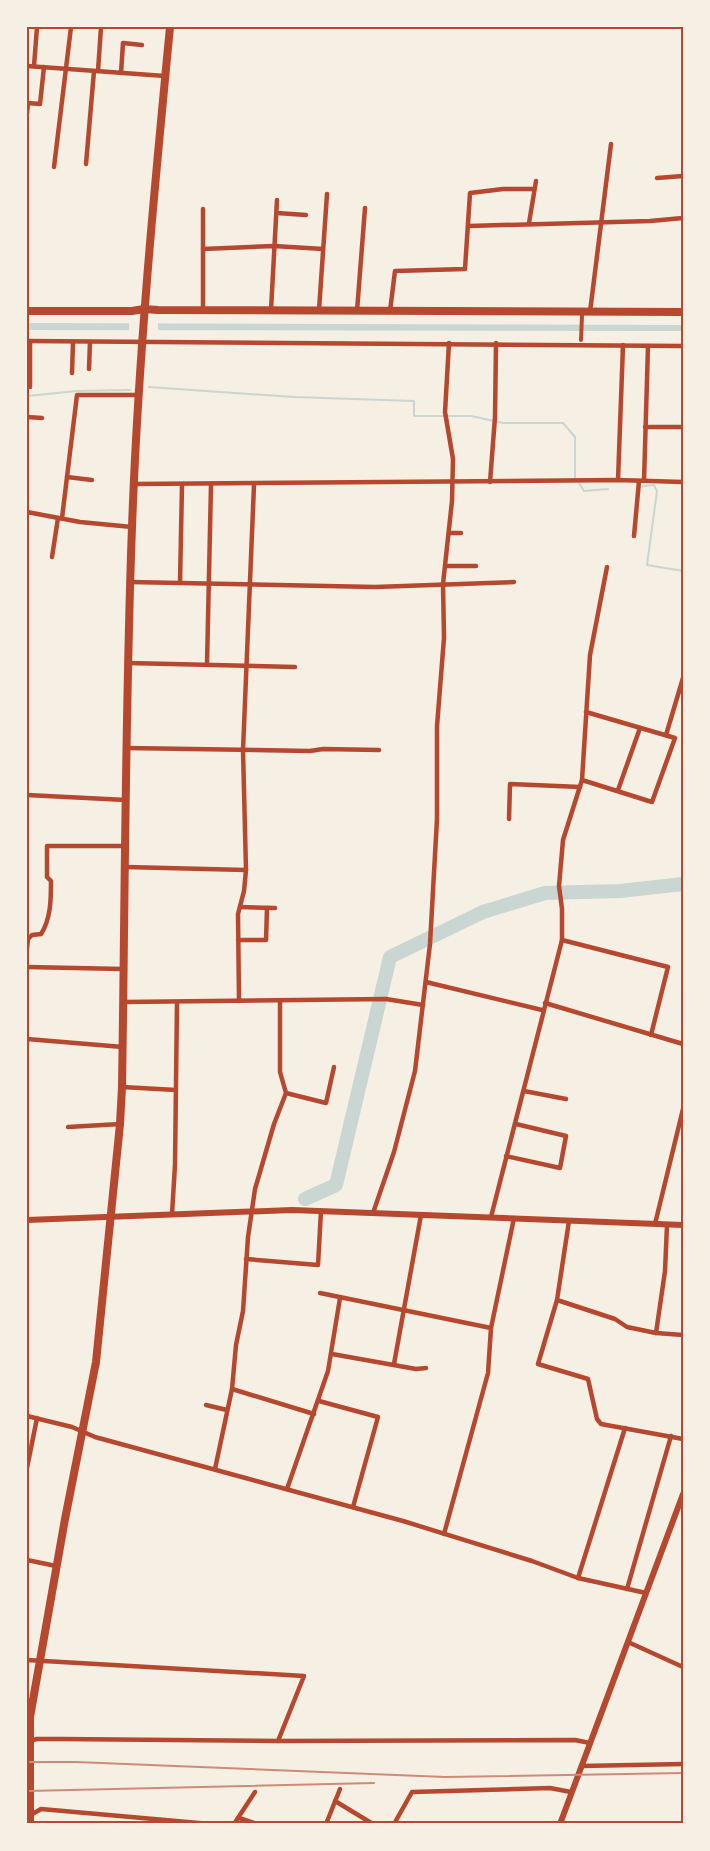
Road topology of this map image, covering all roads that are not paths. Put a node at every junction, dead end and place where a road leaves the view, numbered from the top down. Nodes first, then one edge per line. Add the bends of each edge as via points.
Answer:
1 (37, 27) edge
2 (71, 27) edge
3 (101, 27) edge
4 (170, 27) edge
5 (142, 45) dead end
6 (27, 66) edge
7 (34, 66) junction
8 (44, 67) junction
9 (66, 69) junction
10 (96, 71) junction
11 (121, 73) junction
12 (165, 76) junction
13 (27, 113) edge
14 (611, 144) dead end
15 (86, 164) dead end
16 (54, 167) dead end
17 (683, 176) edge
18 (657, 178) dead end
19 (536, 181) dead end
20 (534, 189) junction
21 (327, 194) dead end
22 (278, 200) dead end
23 (365, 208) dead end
24 (203, 209) dead end
25 (277, 213) junction
26 (306, 215) dead end
27 (683, 218) edge
28 (600, 223) junction
29 (529, 224) junction
30 (469, 226) junction
31 (274, 246) junction
32 (203, 249) junction
33 (323, 249) junction
34 (144, 309) junction
35 (203, 310) junction
36 (271, 310) junction
37 (319, 310) junction
38 (27, 311) edge
39 (357, 311) junction
40 (390, 311) junction
41 (683, 312) edge
42 (586, 314) junction
43 (581, 340) dead end
44 (29, 341) edge
45 (73, 342) junction
46 (90, 342) junction
47 (142, 343) junction
48 (449, 343) junction
49 (496, 343) junction
50 (623, 345) junction
51 (648, 345) junction
52 (683, 346) edge
53 (89, 369) dead end
54 (72, 373) dead end
55 (30, 387) dead end
56 (139, 395) junction
57 (27, 417) edge
58 (42, 418) dead end
59 (645, 427) junction
60 (683, 427) edge
61 (67, 477) junction
62 (92, 480) dead end
63 (618, 480) junction
64 (641, 481) junction
65 (452, 482) junction
66 (490, 482) junction
67 (683, 482) edge
68 (134, 484) junction
69 (211, 484) junction
70 (182, 485) junction
71 (254, 485) junction
72 (27, 512) edge
73 (60, 518) junction
74 (132, 527) junction
75 (449, 533) junction
76 (461, 533) dead end
77 (634, 537) dead end
78 (52, 556) dead end
79 (446, 566) junction
80 (476, 566) dead end
81 (607, 567) dead end
82 (130, 582) junction
83 (514, 582) dead end
84 (180, 583) junction
85 (208, 584) junction
86 (250, 584) junction
87 (443, 584) junction
88 (128, 663) junction
89 (207, 664) junction
90 (246, 665) junction
91 (295, 667) dead end
92 (683, 678) edge
93 (586, 712) junction
94 (640, 728) junction
95 (666, 735) junction
96 (127, 748) junction
97 (243, 750) junction
98 (380, 750) dead end
99 (582, 780) junction
100 (580, 787) junction
101 (618, 790) junction
102 (27, 795) edge
103 (126, 800) junction
104 (509, 819) dead end
105 (126, 846) junction
106 (126, 867) junction
107 (246, 870) junction
108 (240, 907) junction
109 (267, 908) junction
110 (275, 908) dead end
111 (238, 940) junction
112 (561, 940) junction
113 (27, 948) edge
114 (27, 967) edge
115 (124, 969) junction
116 (426, 982) junction
117 (239, 1001) junction
118 (280, 1001) junction
119 (124, 1002) junction
120 (177, 1002) junction
121 (545, 1003) junction
122 (423, 1005) junction
123 (542, 1010) junction
124 (651, 1035) junction
125 (27, 1038) edge
126 (683, 1044) edge
127 (123, 1047) junction
128 (334, 1067) dead end
129 (122, 1087) junction
130 (176, 1090) junction
131 (524, 1091) junction
132 (286, 1093) junction
133 (566, 1099) dead end
134 (683, 1109) edge
135 (120, 1124) junction
136 (516, 1124) junction
137 (68, 1127) dead end
138 (506, 1156) junction
139 (251, 1211) junction
140 (321, 1211) junction
141 (373, 1213) junction
142 (172, 1214) junction
143 (421, 1215) junction
144 (110, 1216) junction
145 (490, 1217) junction
146 (514, 1218) junction
147 (27, 1220) edge
148 (569, 1221) junction
149 (655, 1224) junction
150 (667, 1225) junction
151 (683, 1225) edge
152 (246, 1259) junction
153 (320, 1293) dead end
154 (340, 1298) junction
155 (557, 1300) junction
156 (404, 1310) junction
157 (491, 1328) junction
158 (656, 1333) junction
159 (683, 1335) edge
160 (332, 1354) junction
161 (394, 1364) junction
162 (426, 1368) dead end
163 (232, 1389) junction
164 (319, 1401) junction
165 (206, 1405) dead end
166 (227, 1410) junction
167 (314, 1414) junction
168 (27, 1416) edge
169 (37, 1418) junction
170 (625, 1428) junction
171 (82, 1431) junction
172 (671, 1436) junction
173 (683, 1439) edge
174 (27, 1466) edge
175 (215, 1469) junction
176 (287, 1489) junction
177 (683, 1494) edge
178 (353, 1507) junction
179 (444, 1534) junction
180 (27, 1560) edge
181 (56, 1566) junction
182 (578, 1578) junction
183 (627, 1589) junction
184 (646, 1593) junction
185 (628, 1642) junction
186 (27, 1660) edge
187 (39, 1661) junction
188 (683, 1667) edge
189 (28, 1721) edge
190 (28, 1741) edge
191 (278, 1741) junction
192 (590, 1743) junction
193 (683, 1764) edge
194 (581, 1766) junction
195 (340, 1789) dead end
196 (255, 1791) dead end
197 (571, 1792) junction
198 (335, 1801) junction
199 (131, 1817) junction
200 (29, 1818) edge
201 (238, 1818) junction
202 (130, 1824) edge
203 (210, 1824) edge
204 (234, 1824) edge
205 (257, 1824) edge
206 (326, 1824) edge
207 (373, 1824) edge
208 (394, 1824) edge
209 (560, 1824) edge

1 - 7 street
2 - 9 street
3 - 10 street
4 - 12 main road
5 - 11 street via 123,43
6 - 7 street
7 - 8 street
8 - 9 street
8 - 13 street via 40,104 28,103
9 - 10 street
9 - 16 street
10 - 11 street
10 - 15 street
11 - 12 street
12 - 34 main road
14 - 28 street
17 - 18 street
19 - 20 street
20 - 29 street
20 - 30 street via 470,194
21 - 33 street
22 - 25 street
23 - 39 street
24 - 32 street
25 - 26 street
25 - 31 street
27 - 28 street
28 - 29 street
28 - 42 street
29 - 30 street
30 - 40 street via 465,269 395,271
31 - 32 street
31 - 33 street
31 - 36 street
32 - 35 street
33 - 37 street
34 - 35 main road
34 - 38 main road
34 - 47 main road
35 - 36 main road
36 - 37 main road
37 - 39 main road
39 - 40 main road
40 - 42 main road
41 - 42 main road
42 - 43 street
44 - 45 street
44 - 55 street
45 - 46 street
45 - 54 street
46 - 47 street
46 - 53 street
47 - 48 street
47 - 56 main road
48 - 49 street
48 - 65 street via 446,415 453,459
49 - 50 street
49 - 66 street
50 - 51 street
50 - 63 street
51 - 52 street
51 - 59 street
56 - 61 street via 77,395
56 - 68 main road
57 - 58 street
59 - 60 street
59 - 64 street
61 - 62 street
61 - 73 street
63 - 64 street
63 - 66 street
64 - 67 street
64 - 77 street
65 - 66 street
65 - 71 street
65 - 75 street
68 - 70 street
68 - 74 main road
69 - 70 street
69 - 71 street
69 - 85 street
70 - 84 street
71 - 86 street
72 - 73 street
73 - 74 street
73 - 78 street
74 - 82 main road
75 - 76 street
75 - 79 street
79 - 80 street
79 - 87 street
81 - 93 street via 590,655
82 - 84 street
82 - 88 main road
83 - 87 street
84 - 85 street
85 - 86 street
85 - 89 street
86 - 87 street
86 - 90 street
87 - 116 street via 437,819
88 - 89 street
88 - 96 main road
89 - 90 street
90 - 91 street
90 - 97 street
92 - 95 street
93 - 94 street
93 - 99 street
94 - 95 street
94 - 101 street
95 - 101 street via 675,738 652,801
96 - 97 street
96 - 103 main road
97 - 98 street
97 - 107 street
99 - 100 street
99 - 101 street
100 - 104 street via 510,784
100 - 112 street via 563,840
102 - 103 street
103 - 105 main road
105 - 106 main road
105 - 113 street via 47,846 51,896 47,926 41,934 28,939
106 - 107 street
106 - 115 main road
107 - 108 street
108 - 109 street
108 - 111 street
109 - 110 street
109 - 111 street via 266,940
111 - 117 street
112 - 121 street
112 - 124 street via 668,967
114 - 115 street
115 - 119 main road
116 - 122 street
116 - 123 street
117 - 118 street
117 - 120 street
118 - 122 street via 386,999
118 - 132 street via 280,1072
119 - 120 street
119 - 127 main road
120 - 130 street
121 - 123 street
121 - 124 street
122 - 141 street via 415,1071
123 - 131 street
124 - 126 street
125 - 127 street
127 - 129 main road
128 - 132 street via 326,1103
129 - 130 street
129 - 135 main road
130 - 142 street
131 - 133 street
131 - 136 street
132 - 139 street via 259,1171
134 - 149 street
135 - 137 street
135 - 144 main road
136 - 138 street
136 - 138 street via 566,1136 560,1168
138 - 145 street
139 - 140 street
139 - 142 street
139 - 152 street
140 - 141 street
140 - 152 street via 318,1265
141 - 143 street
142 - 144 street
143 - 145 street
143 - 156 street
144 - 147 street
144 - 171 main road via 96,1362
145 - 146 street
146 - 148 street
146 - 157 street
148 - 149 street
148 - 155 street
149 - 150 street
150 - 151 street
150 - 158 street
152 - 163 street
153 - 154 street
154 - 156 street
154 - 160 street
155 - 158 street via 615,1319 627,1327
155 - 170 street via 538,1364 588,1379 597,1419 601,1424
156 - 157 street
156 - 161 street
157 - 179 street via 488,1373
158 - 159 street
160 - 161 street
160 - 164 street
161 - 162 street
163 - 166 street
163 - 167 street
164 - 167 street
164 - 178 street via 378,1417
165 - 166 street
166 - 175 street
167 - 176 street
168 - 169 street
169 - 171 street
169 - 174 street
170 - 172 street
170 - 182 street
171 - 175 street
171 - 181 main road
172 - 173 street
172 - 183 street
175 - 176 street
176 - 178 street
177 - 184 street
178 - 179 street
179 - 182 street
180 - 181 street
181 - 187 main road
182 - 183 street
183 - 184 street
184 - 185 street
185 - 188 street
185 - 192 street
186 - 187 street
187 - 189 main road
187 - 191 street via 304,1676
189 - 190 main road
190 - 191 street
190 - 200 main road
191 - 192 street
192 - 194 street
193 - 194 street
194 - 197 street
195 - 198 street
196 - 201 street
197 - 208 street via 550,1788 412,1792
197 - 209 street
198 - 206 street
198 - 207 street
199 - 200 street via 41,1809
199 - 202 street
199 - 203 street
201 - 204 street
201 - 205 street

